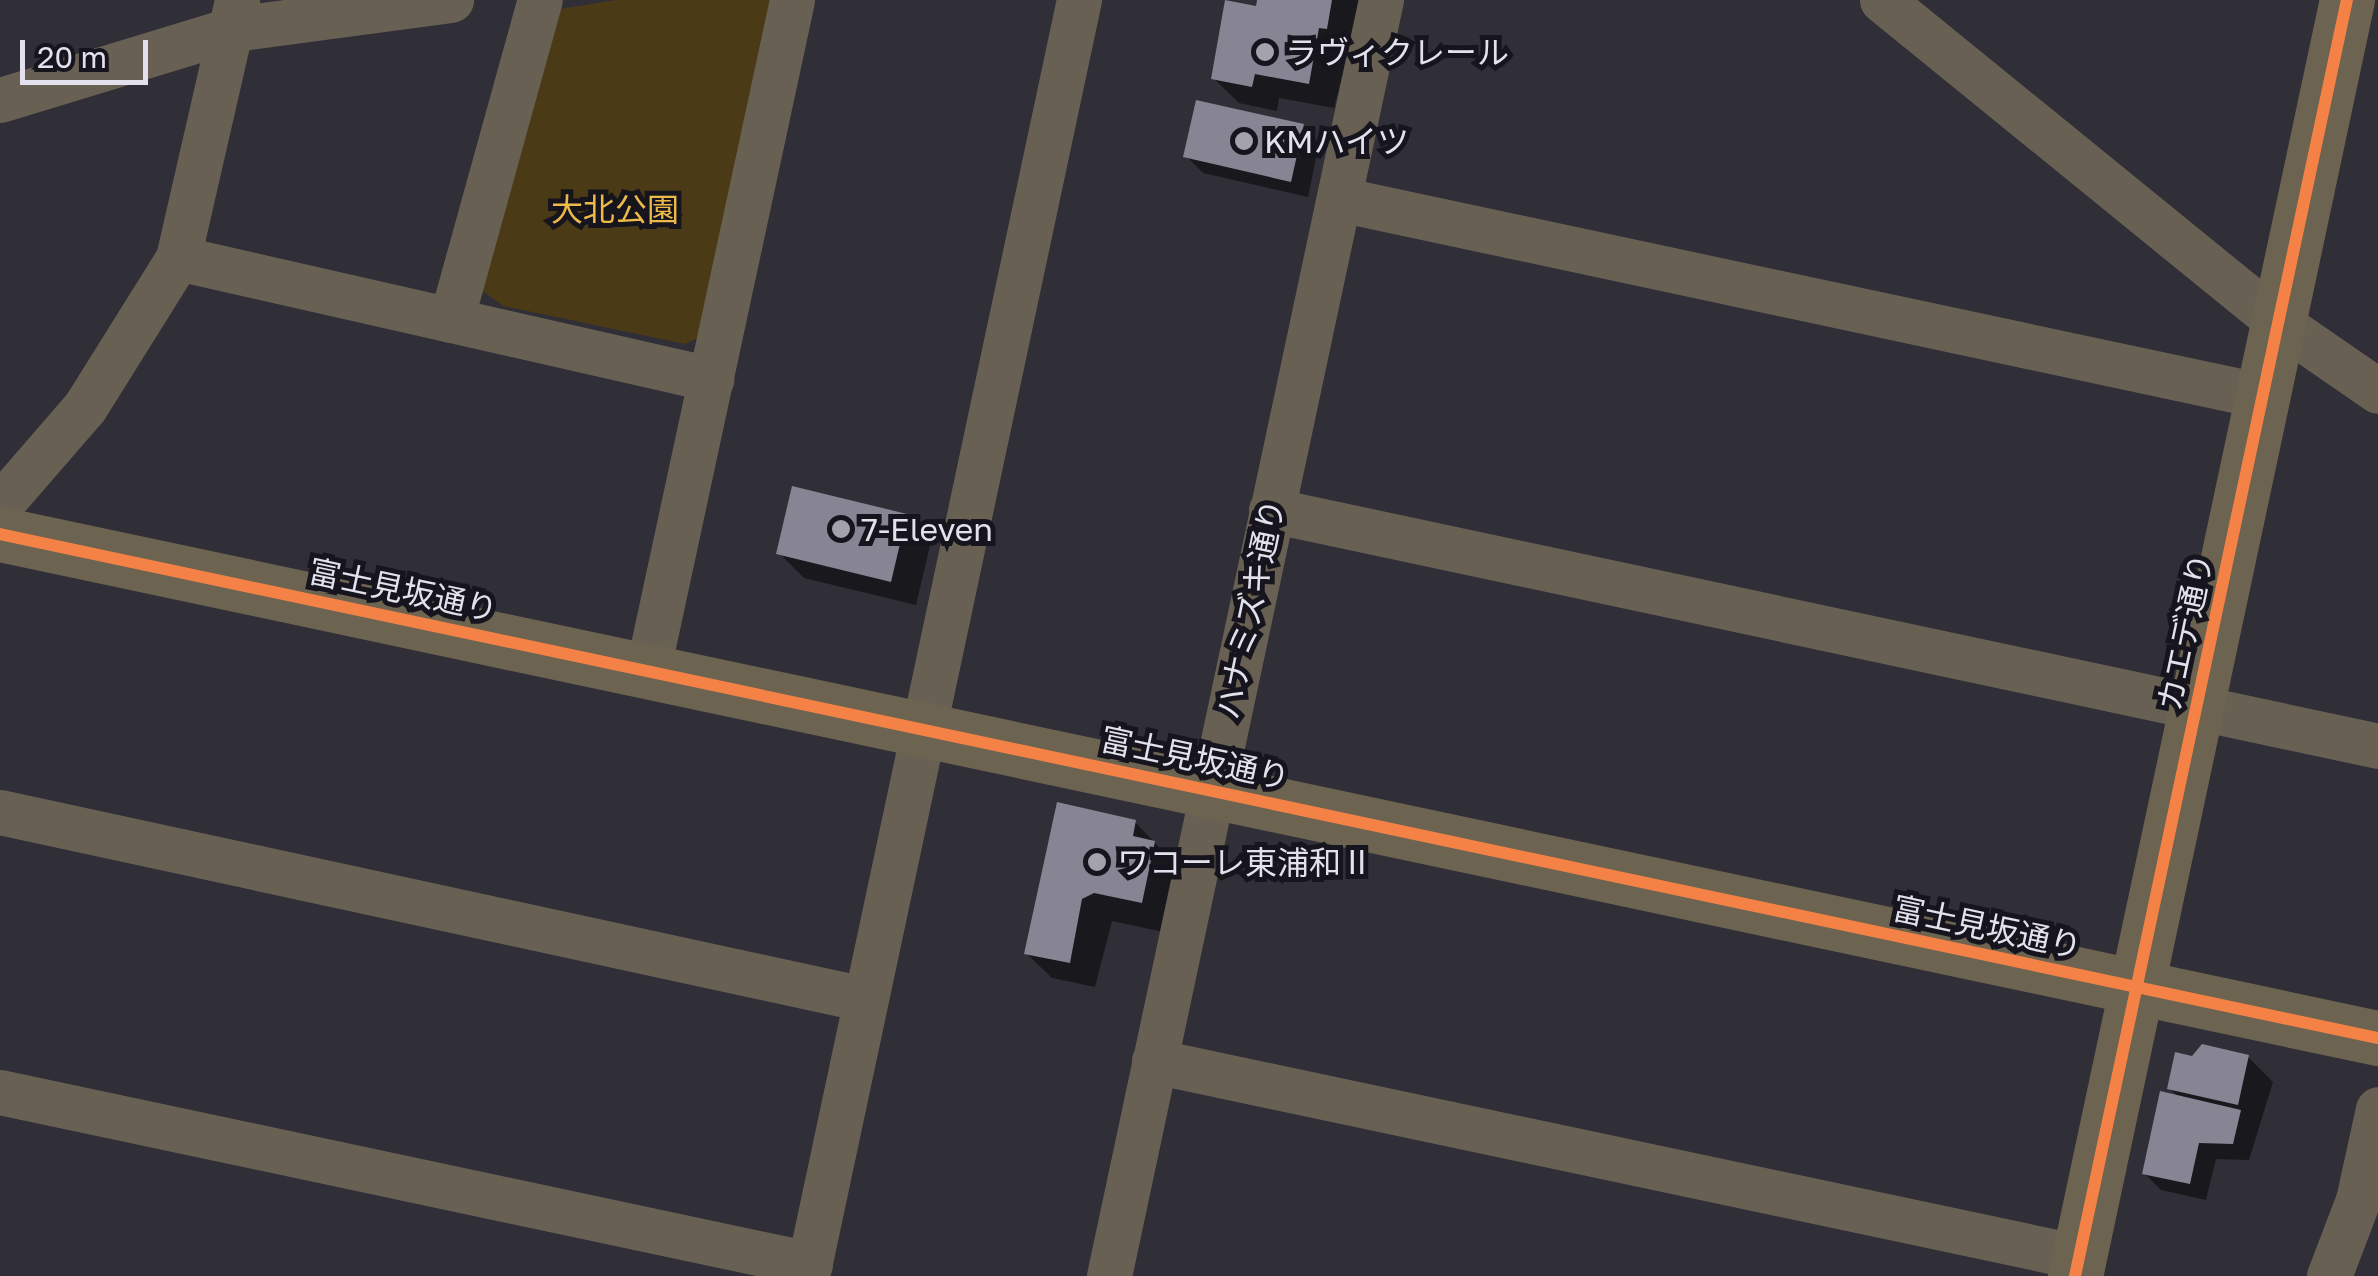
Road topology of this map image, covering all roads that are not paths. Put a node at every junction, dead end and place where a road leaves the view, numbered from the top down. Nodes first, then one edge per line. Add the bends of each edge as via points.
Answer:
1 (450, 0) edge
2 (540, 0) edge
3 (792, 0) edge
4 (1080, 0) edge
5 (1381, 0) edge
6 (1882, 0) edge
7 (2347, 0) edge
8 (235, 14) edge
9 (0, 100) edge
10 (1340, 200) junction
11 (178, 258) junction
12 (452, 320) junction
13 (2278, 322) junction
14 (711, 378) junction
15 (2378, 391) edge
16 (2263, 396) junction
17 (0, 505) edge
18 (1272, 510) junction
19 (0, 534) edge
20 (648, 668) junction
21 (2198, 706) junction
22 (922, 729) junction
23 (2378, 746) edge
24 (1212, 790) junction
25 (0, 812) edge
26 (2136, 987) junction
27 (864, 998) junction
28 (2378, 1038) edge
29 (1154, 1061) junction
30 (0, 1092) edge
31 (2378, 1109) edge
32 (2077, 1267) edge
33 (809, 1270) edge
34 (1108, 1276) edge
35 (2328, 1276) edge

1 - 8 street
2 - 12 street
3 - 14 street
4 - 22 street
5 - 10 street, ハナミズキ通り
6 - 13 street
7 - 13 street, カエデ通り
8 - 9 street
8 - 11 street
10 - 16 street
10 - 18 street, ハナミズキ通り
11 - 12 street
11 - 17 street via 85,406
12 - 14 street
13 - 15 street
13 - 16 street, カエデ通り
14 - 20 street
16 - 21 street, カエデ通り
18 - 21 street
18 - 24 street, ハナミズキ通り
19 - 20 street, 富士見坂通り
20 - 22 street, 富士見坂通り
21 - 23 street
21 - 26 street, カエデ通り
22 - 24 street, 富士見坂通り
22 - 27 street
24 - 26 street, 富士見坂通り
24 - 29 street, ハナミズキ通り
25 - 27 street
26 - 28 street, 富士見坂通り
26 - 32 street, カエデ通り
27 - 33 street
29 - 32 street
29 - 34 street, ハナミズキ通り
30 - 33 street
31 - 35 street via 2358,1200

